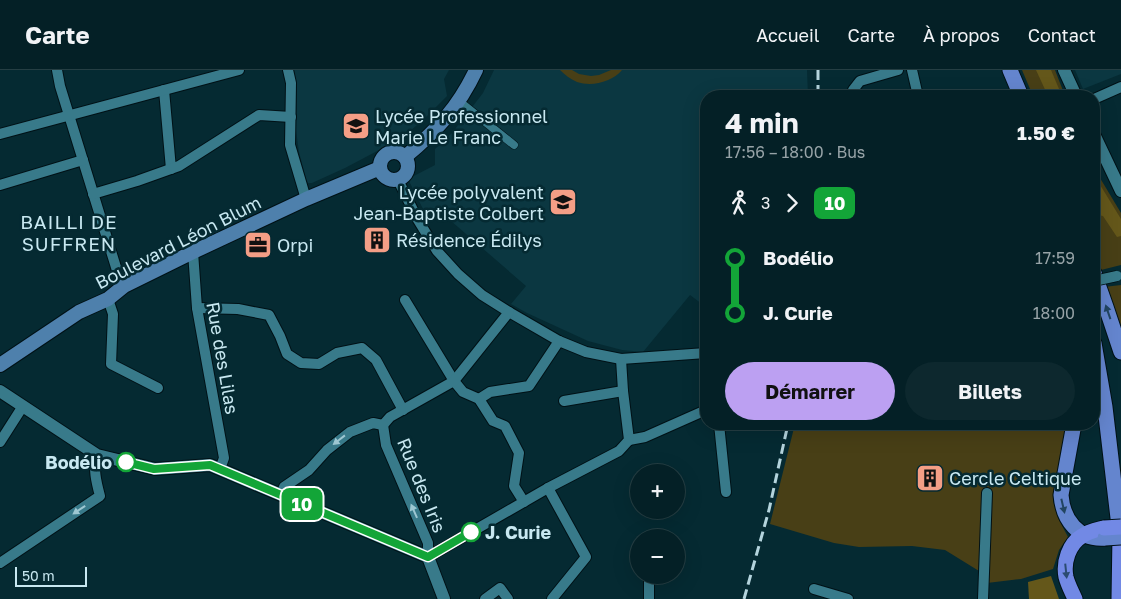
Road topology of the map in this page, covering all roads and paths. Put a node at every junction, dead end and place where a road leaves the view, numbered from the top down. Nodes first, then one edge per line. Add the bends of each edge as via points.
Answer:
1 (57, 70) edge
2 (239, 70) edge
3 (288, 70) edge
4 (476, 70) edge
5 (898, 70) edge
6 (912, 70) edge
7 (1010, 70) edge
8 (1064, 70) edge
9 (1121, 87) edge
10 (164, 90) junction
11 (853, 90) dead end
12 (917, 90) edge
13 (1018, 90) edge
14 (1073, 90) edge
15 (1100, 96) edge
16 (459, 101) junction
17 (70, 116) junction
18 (291, 117) junction
19 (0, 134) edge
20 (514, 145) dead end
21 (1100, 147) edge
22 (405, 157) junction
23 (82, 160) junction
24 (380, 168) junction
25 (171, 169) junction
26 (398, 180) junction
27 (0, 185) edge
28 (1121, 191) edge
29 (93, 194) junction
30 (306, 200) junction
31 (193, 252) junction
32 (1119, 275) edge
33 (1100, 280) edge
34 (124, 286) junction
35 (1100, 290) edge
36 (108, 299) junction
37 (405, 300) dead end
38 (197, 308) junction
39 (509, 312) junction
40 (559, 341) junction
41 (1121, 352) edge
42 (700, 353) edge
43 (621, 358) junction
44 (0, 365) edge
45 (1100, 375) edge
46 (454, 381) junction
47 (158, 388) dead end
48 (0, 391) edge
49 (624, 391) junction
50 (479, 399) junction
51 (564, 401) dead end
52 (23, 406) junction
53 (403, 410) junction
54 (700, 413) edge
55 (383, 425) junction
56 (720, 430) edge
57 (1073, 430) edge
58 (630, 440) junction
59 (0, 442) edge
60 (98, 455) junction
61 (220, 469) junction
62 (548, 488) junction
63 (726, 492) dead end
64 (987, 493) dead end
65 (281, 495) junction
66 (524, 502) junction
67 (1114, 533) edge
68 (1084, 535) junction
69 (428, 557) junction
70 (1121, 557) edge
71 (0, 563) edge
72 (649, 584) edge
73 (814, 589) dead end
74 (444, 599) edge
75 (485, 599) edge
76 (508, 599) edge
77 (552, 599) edge
78 (649, 599) edge
79 (848, 599) edge
80 (983, 599) edge
81 (1075, 599) edge
82 (1119, 599) edge

1 - 17 street
2 - 10 street
3 - 18 street via 292,83
4 - 16 main road
5 - 11 street via 860,81
6 - 12 street
7 - 13 main road
8 - 14 street
9 - 15 street
10 - 17 street
10 - 25 street
16 - 20 street
16 - 22 main road via 424,142
17 - 19 street
17 - 23 street
18 - 25 street via 259,115
18 - 30 street via 290,144
21 - 28 street
22 - 24 main road via 391,152 380,162
22 - 26 main road via 409,164 408,172
23 - 27 street
23 - 29 street
24 - 26 main road via 386,178
24 - 30 main road, Boulevard Léon Blum
25 - 29 street
26 - 39 street via 437,251 482,295
29 - 34 street
30 - 31 main road, Boulevard Léon Blum
31 - 34 main road, Boulevard Léon Blum
31 - 38 street, Rue des Lilas
32 - 33 street, bridge
34 - 36 main road, Boulevard Léon Blum
41 -> 35 main road
36 - 44 main road, Boulevard Léon Blum via 79,312
36 - 47 street via 113,314 111,364
37 - 46 street
38 - 53 street via 238,309 269,315 288,354 301,363 319,364 337,353 362,348 376,360
38 - 61 street, Rue des Lilas via 224,458
39 - 40 street
39 - 46 street
40 - 43 street via 586,352
40 - 50 street via 529,386 490,392
42 - 43 street
43 - 49 street
45 - 67 main road via 1106,407
46 - 50 street via 463,392
46 - 53 street
48 - 52 street
49 - 51 street
49 - 58 street
50 - 66 street via 493,421 505,426 519,453 514,486
52 - 59 street
52 - 60 street
53 - 55 street
54 - 58 street via 645,437
55 -> 65 street via 372,423 350,432 284,487
69 -> 55 street, Rue des Iris via 428,543 386,446
56 - 63 street
57 -> 68 main road via 1062,505 1073,526
58 - 62 street via 619,451
60 - 61 street via 154,469 210,465
60 -> 71 street via 95,477 100,496
61 - 65 street
62 - 66 street
62 - 77 street via 586,557
64 - 80 street
65 - 69 street
66 - 69 street
67 - 68 highway via 1090,532
67 - 70 highway
67 - 82 highway
68 -> 81 highway via 1076,541 1065,561 1066,579
69 - 74 street
72 - 78 street
73 - 79 street
75 - 76 street via 500,588

